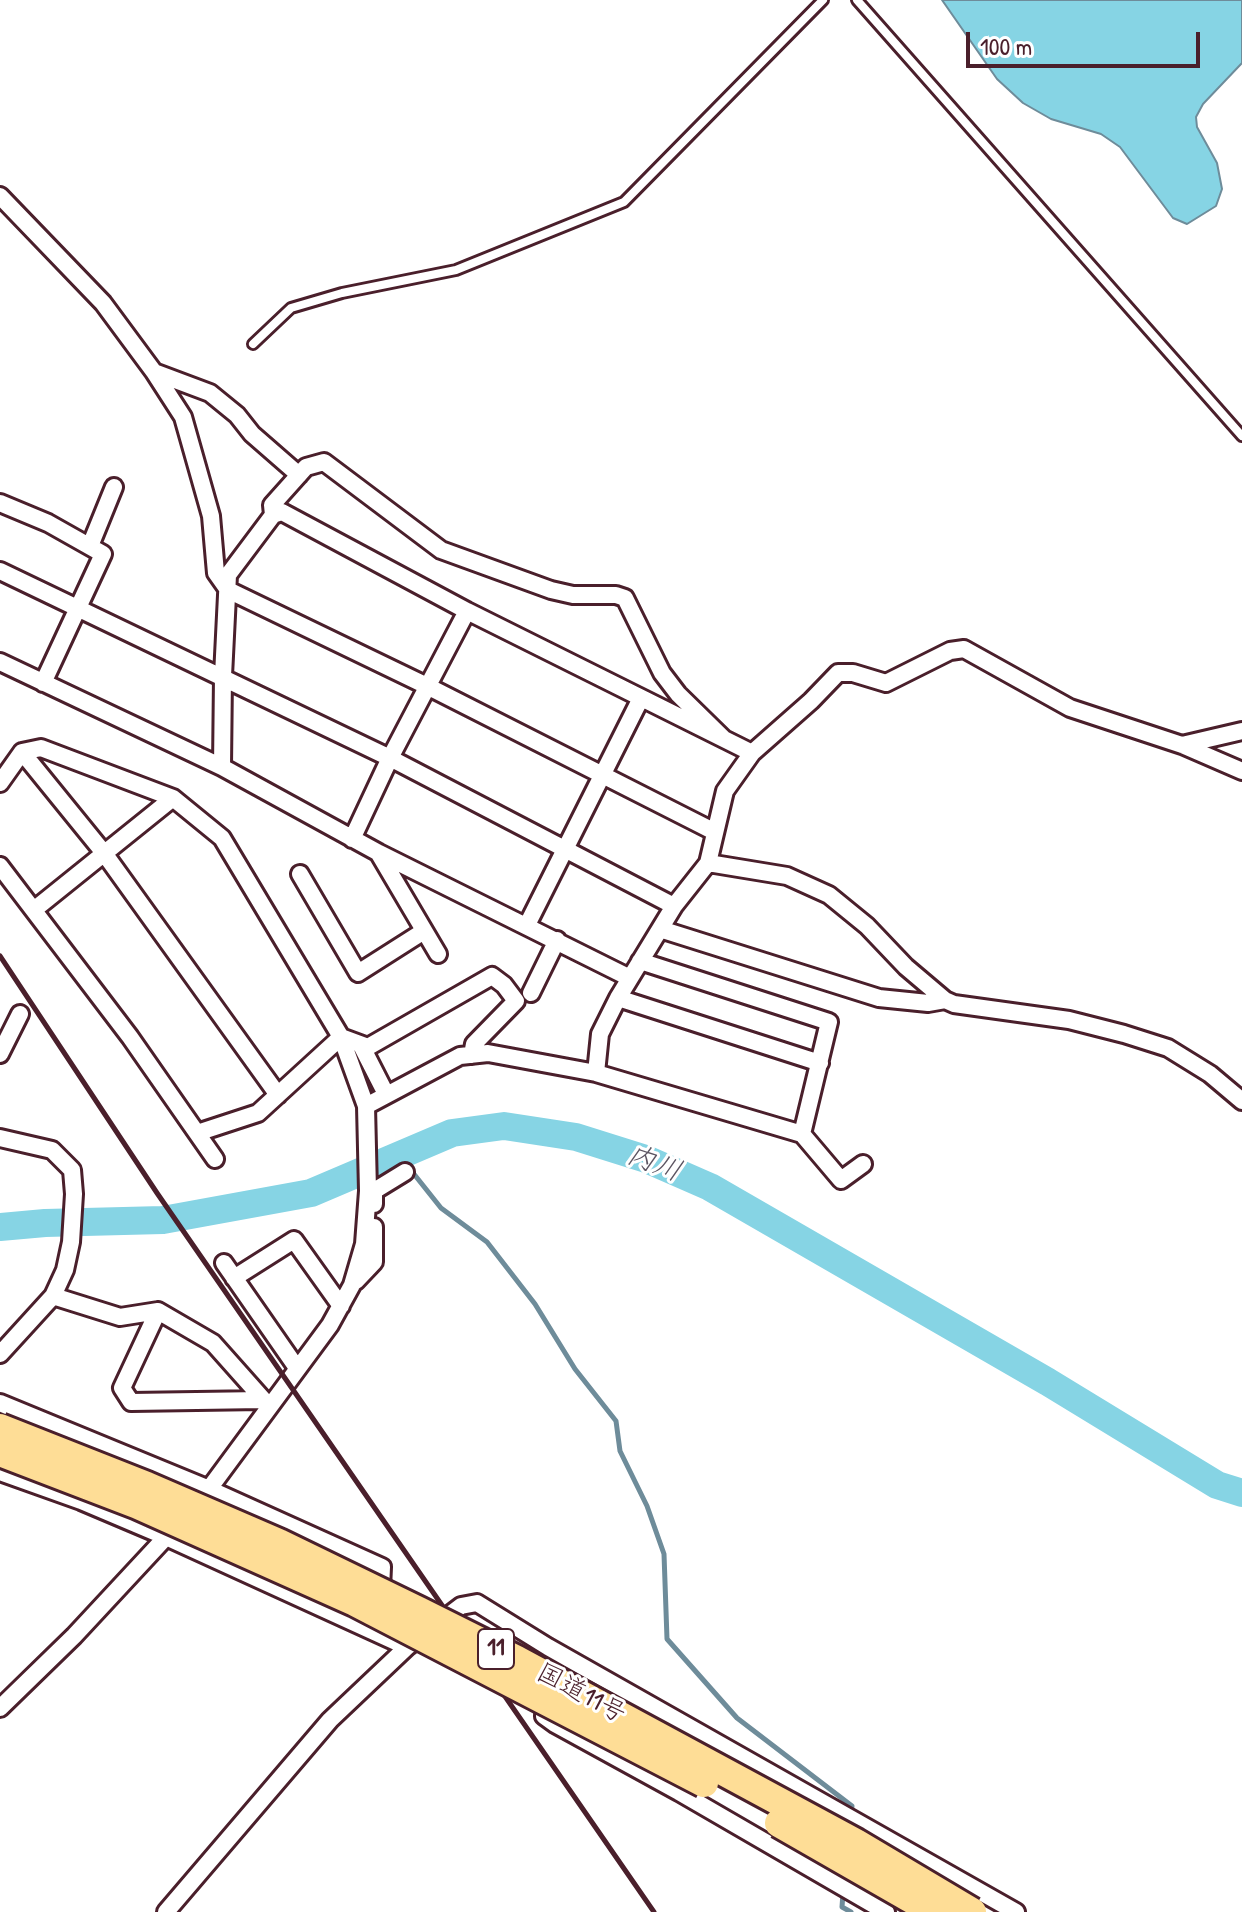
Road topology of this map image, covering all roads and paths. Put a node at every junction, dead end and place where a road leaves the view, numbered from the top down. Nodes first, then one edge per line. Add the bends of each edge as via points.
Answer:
1 (823, 0) edge
2 (857, 0) edge
3 (0, 196) edge
4 (253, 344) dead end
5 (154, 372) junction
6 (1242, 436) edge
7 (299, 475) junction
8 (114, 487) dead end
9 (0, 503) edge
10 (273, 515) junction
11 (90, 546) junction
12 (0, 571) edge
13 (228, 590) junction
14 (77, 610) junction
15 (467, 611) junction
16 (0, 662) edge
17 (223, 676) junction
18 (43, 683) junction
19 (427, 686) junction
20 (641, 698) junction
21 (1242, 731) edge
22 (724, 739) junction
23 (1182, 745) junction
24 (22, 752) junction
25 (752, 753) junction
26 (390, 758) junction
27 (222, 767) junction
28 (1242, 771) edge
29 (603, 775) junction
30 (0, 783) edge
31 (173, 798) junction
32 (715, 832) junction
33 (352, 839) junction
34 (565, 849) junction
35 (104, 853) junction
36 (379, 853) junction
37 (708, 863) junction
38 (0, 866) edge
39 (300, 874) dead end
40 (674, 906) junction
41 (35, 909) junction
42 (527, 925) junction
43 (660, 929) junction
44 (424, 931) junction
45 (557, 940) junction
46 (438, 954) dead end
47 (640, 961) junction
48 (630, 978) junction
49 (531, 993) dead end
50 (618, 998) junction
51 (945, 1000) junction
52 (20, 1014) dead end
53 (341, 1037) junction
54 (361, 1045) junction
55 (0, 1054) edge
56 (472, 1055) junction
57 (820, 1063) junction
58 (596, 1073) junction
59 (386, 1094) junction
60 (278, 1095) junction
61 (1242, 1101) edge
62 (366, 1106) junction
63 (197, 1133) junction
64 (802, 1134) junction
65 (0, 1138) edge
66 (215, 1159) dead end
67 (863, 1164) dead end
68 (405, 1172) dead end
69 (224, 1263) dead end
70 (234, 1278) junction
71 (352, 1285) junction
72 (53, 1296) junction
73 (341, 1306) junction
74 (158, 1311) junction
75 (0, 1354) edge
76 (297, 1368) junction
77 (0, 1403) edge
78 (265, 1403) junction
79 (0, 1428) edge
80 (0, 1452) edge
81 (0, 1472) edge
82 (209, 1489) junction
83 (166, 1537) junction
84 (379, 1633) junction
85 (407, 1647) junction
86 (548, 1647) junction
87 (0, 1708) edge
88 (166, 1912) edge
89 (886, 1912) edge
90 (935, 1912) edge
91 (972, 1912) edge
92 (1016, 1912) edge

1 - 4 lane via 624,202 456,270 291,308
2 - 6 lane
3 - 5 street via 103,303
5 - 7 street via 210,393
5 - 13 street via 183,417 211,516 216,573
7 - 10 street via 272,505
7 - 22 street via 324,462 441,550 551,590 625,598 662,673
8 - 11 street
9 - 11 street
10 - 13 street via 228,575
10 - 15 street via 282,512
11 - 14 street via 103,554
12 - 14 street
13 - 17 street
13 - 19 street
14 - 17 street
14 - 18 street
15 - 19 street
15 - 20 street
16 - 18 street
17 - 26 street
17 - 27 street
18 - 27 street
19 - 26 street
19 - 29 street
20 - 22 street
20 - 29 street
21 - 23 street
22 - 25 street
23 - 25 street via 1070,708 964,649 886,683 838,673
23 - 28 street
24 - 30 street
24 - 31 street via 41,748
24 - 35 street
25 - 32 street via 725,791
26 - 33 street
26 - 34 street
27 - 33 street
29 - 32 street
29 - 34 street
31 - 35 street
31 - 53 street via 222,838
32 - 37 street
33 - 36 street
34 - 40 street
34 - 42 street
35 - 41 street
35 - 60 street
36 - 42 street
36 - 44 street
37 - 40 street
37 - 51 street via 787,876 829,895
38 - 41 street
39 - 44 street via 358,973
40 - 43 street
41 - 63 street
42 - 45 street
43 - 47 street
43 - 51 street via 879,998
44 - 46 street
45 - 48 street
45 - 49 street
47 - 48 street
47 - 57 street via 829,1022
48 - 50 street
50 - 57 street
50 - 58 street via 600,1034
51 - 61 street via 1069,1020 1168,1048
52 - 55 street
53 - 54 street
53 - 60 street
53 - 62 street
54 - 56 street via 368,1047 492,976 516,1001 474,1044
54 - 59 street
56 - 58 street via 488,1053
56 - 59 street via 460,1056
57 - 64 street
58 - 64 street
59 - 62 street
60 - 63 street via 258,1113
62 - 71 street via 364,1244
63 - 66 street
64 - 67 street via 841,1180
65 - 72 street via 52,1150 72,1170 71,1242
68 - 71 street via 374,1191 374,1262
69 - 70 street
70 - 73 street via 294,1240
70 - 76 street
71 - 73 street
72 - 74 street via 120,1317
72 - 75 street
73 - 76 street
74 - 78 street via 213,1343
74 - 78 street via 122,1388 131,1402
76 - 78 street
77 - 82 street
78 - 82 street
79 - 91 highway, 国道11号 / 11, bridge via 279,1543 419,1611 842,1836
80 - 90 highway, 国道11号 / 11, bridge via 138,1505 355,1602 772,1819
81 - 83 street
82 - 84 street via 382,1567
83 - 84 street
83 - 87 street
84 - 85 street
85 - 86 street via 461,1606 477,1603
85 - 88 street via 330,1720
86 - 89 street via 544,1716
86 - 92 street

